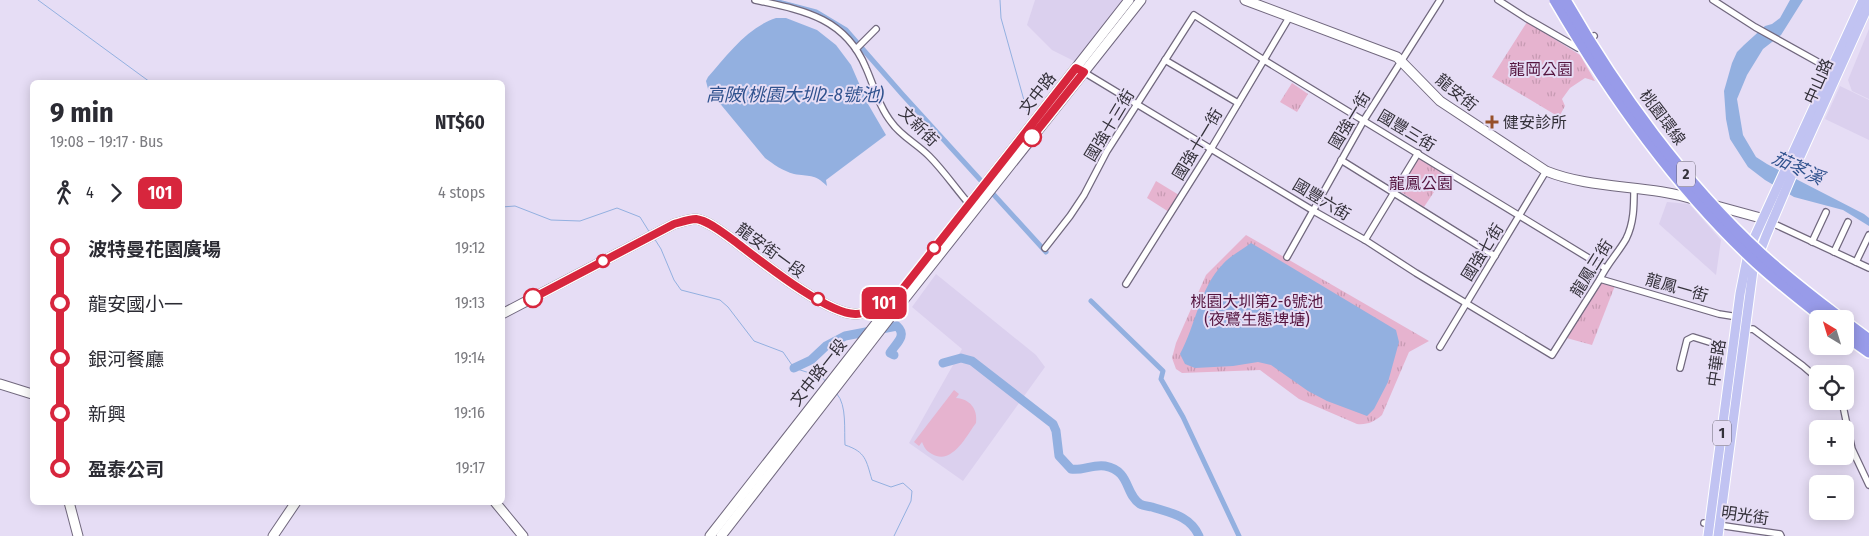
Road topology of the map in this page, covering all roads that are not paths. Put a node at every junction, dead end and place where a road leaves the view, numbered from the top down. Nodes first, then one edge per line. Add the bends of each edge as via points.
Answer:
1 (755, 0) edge
2 (1129, 0) edge
3 (1141, 0) edge
4 (1244, 0) edge
5 (1440, 0) edge
6 (1498, 0) edge
7 (1555, 0) edge
8 (1565, 0) edge
9 (1713, 0) edge
10 (1863, 0) edge
11 (1869, 4) edge
12 (1194, 14) joint
13 (1290, 16) junction
14 (876, 29) dead end
15 (1594, 36) dead end
16 (858, 47) junction
17 (1165, 60) junction
18 (1264, 60) junction
19 (1402, 61) junction
20 (1080, 70) junction
21 (1834, 72) junction
22 (1238, 103) junction
23 (1137, 105) junction
24 (1364, 120) junction
25 (1210, 149) junction
26 (1418, 153) junction
27 (1341, 160) junction
28 (1546, 172) junction
29 (1634, 188) junction
30 (1395, 192) junction
31 (1776, 201) junction
32 (972, 207) junction
33 (1312, 210) junction
34 (1826, 212) dead end
35 (1520, 216) junction
36 (1763, 218) junction
37 (1772, 222) junction
38 (1848, 222) dead end
39 (1869, 235) edge
40 (1366, 240) junction
41 (1812, 242) junction
42 (1045, 248) dead end
43 (1834, 252) junction
44 (1495, 256) junction
45 (1287, 257) dead end
46 (1856, 262) junction
47 (1606, 268) junction
48 (1869, 268) edge
49 (1600, 279) junction
50 (1126, 284) dead end
51 (1466, 304) junction
52 (893, 310) junction
53 (1813, 310) edge
54 (1830, 310) edge
55 (505, 312) edge
56 (1742, 318) junction
57 (1854, 329) edge
58 (1740, 330) junction
59 (1869, 340) edge
60 (1854, 341) edge
61 (1709, 342) dead end
62 (1440, 347) dead end
63 (1869, 352) edge
64 (1552, 356) joint
65 (1680, 368) dead end
66 (1809, 371) edge
67 (843, 372) junction
68 (0, 384) edge
69 (30, 393) edge
70 (1844, 410) edge
71 (1869, 485) edge
72 (748, 495) junction
73 (70, 505) edge
74 (294, 505) edge
75 (497, 505) edge
76 (1711, 525) junction
77 (78, 536) edge
78 (273, 536) edge
79 (523, 536) edge
80 (710, 536) edge
81 (721, 536) edge
82 (1708, 536) edge
83 (1718, 536) edge
84 (1781, 536) edge

1 - 16 street, 文新街 via 817,16
2 - 20 street, 文中路
3 - 20 street, 文中路
4 - 13 street, 龍安街
5 - 19 street, 國強一街
6 - 15 street via 1578,48
7 - 53 highway, 桃園環線 / 2, bridge via 1604,81 1688,190 1757,263
8 - 54 highway, 桃園環線 / 2, bridge via 1646,124 1694,183 1761,254
9 - 21 street
10 - 21 main road, 中山路 / 1
11 - 21 main road, 中山路 / 1
12 - 17 street, 國強十三街
12 - 18 street, 國豐三街
13 - 18 street, 國強十一街
13 - 19 street, 龍安街
14 - 16 street
16 - 32 street, 文新街 via 892,123 929,156
17 - 22 street
17 - 23 street, 國強十三街
18 - 22 street, 國強十一街
18 - 24 street, 國豐三街
19 - 24 street, 國強一街
19 - 28 street, 龍安街 via 1440,102
20 - 23 street, 國豐六街
20 - 32 street, 文中路
21 - 31 main road, 中山路 / 1
22 - 25 street, 國強十一街
23 - 25 street, 國豐六街
23 - 42 street, 國強十三街 via 1107,151 1084,195
24 - 26 street, 國豐三街
24 - 27 street, 國強一街
25 - 33 street, 國豐六街
25 - 50 street, 國強十一街
26 - 30 street
26 - 35 street, 國豐三街
27 - 30 street
27 - 33 street, 國強一街
28 - 29 street, 龍安街
28 - 35 street, 國強七街
29 - 36 street, 龍安街 via 1688,197
29 - 47 street, 龍鳳三街 via 1631,224 1626,239
30 - 40 street
30 - 44 street
31 - 36 main road, 中華路 / 1
31 - 37 main road, 中華路 / 1
32 - 52 street, 文中路一段
33 - 40 street, 國豐六街
33 - 45 street, 國強一街
34 - 41 street
35 - 44 street, 國強七街
35 - 47 street, 國豐三街
36 - 37 street, 龍安街
36 - 56 main road, 中華路 / 1 via 1749,249
37 - 41 street
37 - 56 main road, 中華路 / 1 via 1754,270
38 - 43 street
39 - 46 street
40 - 51 street, 國豐六街
41 - 43 street
43 - 46 street
44 - 51 street, 國強七街
46 - 48 street
47 - 49 street, 龍鳳三街
49 - 56 street, 龍鳳一街
49 - 64 street, 龍鳳三街
51 - 62 street, 國強七街
51 - 64 street, 國豐六街
52 - 55 street, 龍安街一段 via 884,303 857,314 836,309 796,287 719,230 696,219 674,224
52 - 67 street, 文中路一段 via 871,344
52 - 67 street, 文中路一段 via 881,316 858,345
56 - 58 main road, 中華路 / 1
57 - 59 highway
58 - 66 street via 1753,329
58 - 76 main road, 中華路 / 1
60 - 63 highway
61 - 65 street via 1693,338 1687,340
67 - 72 street, 文中路一段
68 - 69 street
70 - 71 street via 1852,449
72 - 80 street, 文中路一段
72 - 81 street, 文中路一段
73 - 77 street
74 - 78 street
75 - 79 street
76 - 82 main road, 中華路 / 1
76 - 83 main road, 中華路 / 1
76 - 84 street, 明光街

